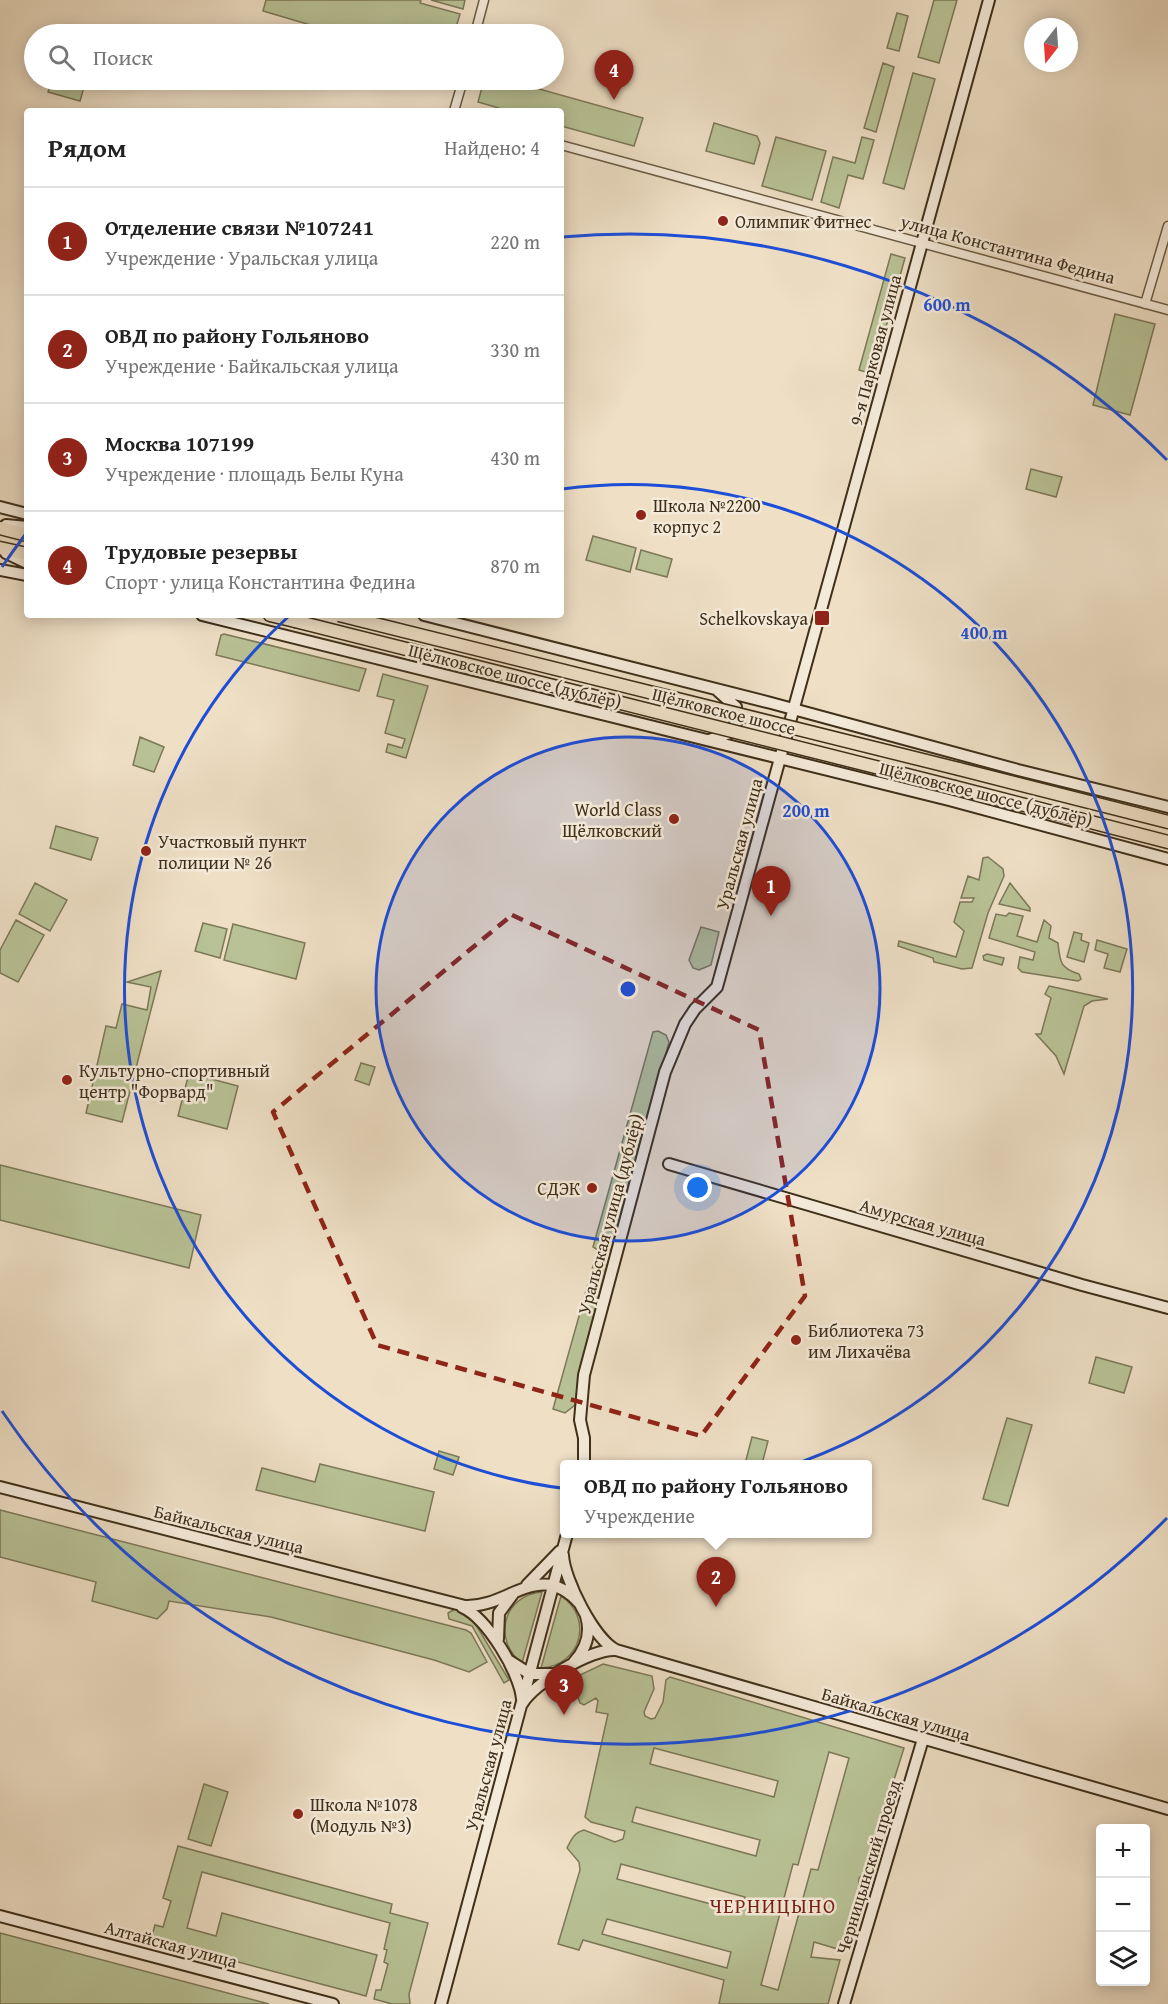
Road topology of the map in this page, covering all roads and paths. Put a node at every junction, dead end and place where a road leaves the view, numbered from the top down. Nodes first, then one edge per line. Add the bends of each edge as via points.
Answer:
1 (484, 0) edge
2 (989, 0) edge
3 (478, 24) edge
4 (460, 90) edge
5 (455, 108) edge
6 (564, 146) edge
7 (1168, 226) edge
8 (921, 243) junction
9 (1145, 304) junction
10 (1168, 310) edge
11 (0, 507) edge
12 (24, 513) edge
13 (0, 526) edge
14 (24, 527) edge
15 (24, 534) edge
16 (0, 549) edge
17 (24, 553) edge
18 (24, 561) edge
19 (0, 570) edge
20 (24, 574) edge
21 (214, 618) edge
22 (282, 618) edge
23 (351, 618) edge
24 (436, 618) edge
25 (716, 689) junction
26 (793, 709) junction
27 (706, 740) junction
28 (779, 759) junction
29 (1168, 807) edge
30 (1168, 822) edge
31 (1168, 842) edge
32 (1168, 859) edge
33 (717, 987) joint
34 (669, 1164) dead end
35 (1168, 1308) edge
36 (584, 1460) edge
37 (0, 1487) edge
38 (565, 1538) edge
39 (553, 1585) junction
40 (523, 1588) junction
41 (450, 1603) junction
42 (582, 1606) junction
43 (500, 1648) junction
44 (616, 1650) junction
45 (569, 1667) junction
46 (530, 1674) junction
47 (522, 1704) junction
48 (923, 1738) junction
49 (1168, 1809) edge
50 (0, 1916) edge
51 (333, 2004) edge
52 (441, 2004) edge
53 (844, 2004) edge

1 - 3 street
2 - 8 main road, 9-я Парковая улица
4 - 5 street
6 - 8 street, улица Константина Федина
7 - 9 street
8 - 9 street, улица Константина Федина
8 - 26 main road, 9-я Парковая улица
9 - 10 street, улица Константина Федина
11 - 12 main road
13 - 14 main road
13 - 15 main road
16 - 17 main road
16 - 18 main road
19 - 20 main road
21 - 27 main road, Щёлковское шоссе (дублёр)
22 - 31 main road, Щёлковское шоссе, bridge
23 - 30 main road, Щёлковское шоссе, bridge
24 - 25 main road, Щёлковское шоссе (дублёр)
25 - 26 main road, Щёлковское шоссе (дублёр)
25 - 27 main road via 736,708 737,718 730,733
26 - 28 main road, Уральская улица
26 - 29 main road, Щёлковское шоссе (дублёр) via 915,744
27 - 28 main road, Щёлковское шоссе (дублёр)
28 - 32 main road, Щёлковское шоссе (дублёр)
28 - 33 main road, Уральская улица
33 - 36 main road, Уральская улица (дублёр) via 685,1024 665,1072 584,1375 580,1420
34 - 35 main road, Амурская улица
37 - 41 main road, Байкальская улица
38 - 39 main road, Уральская улица
38 - 40 main road via 558,1556
38 - 42 main road via 564,1565
39 - 40 main road
39 - 42 main road via 564,1589
39 - 46 main road, Уральская улица
40 - 41 main road via 474,1606
40 - 43 main road via 512,1595 500,1613
41 - 43 main road via 478,1617
42 - 44 main road via 605,1642
42 - 45 main road via 587,1621 586,1645
43 - 46 main road via 509,1662
43 - 47 main road via 520,1688
44 - 45 main road via 602,1651
44 - 48 main road, Байкальская улица
45 - 46 main road via 543,1676
45 - 47 main road via 531,1692
46 - 47 main road, Уральская улица
47 - 52 main road, Уральская улица
48 - 49 main road, Байкальская улица
48 - 53 main road, Черницынский проезд
50 - 51 main road, Алтайская улица

